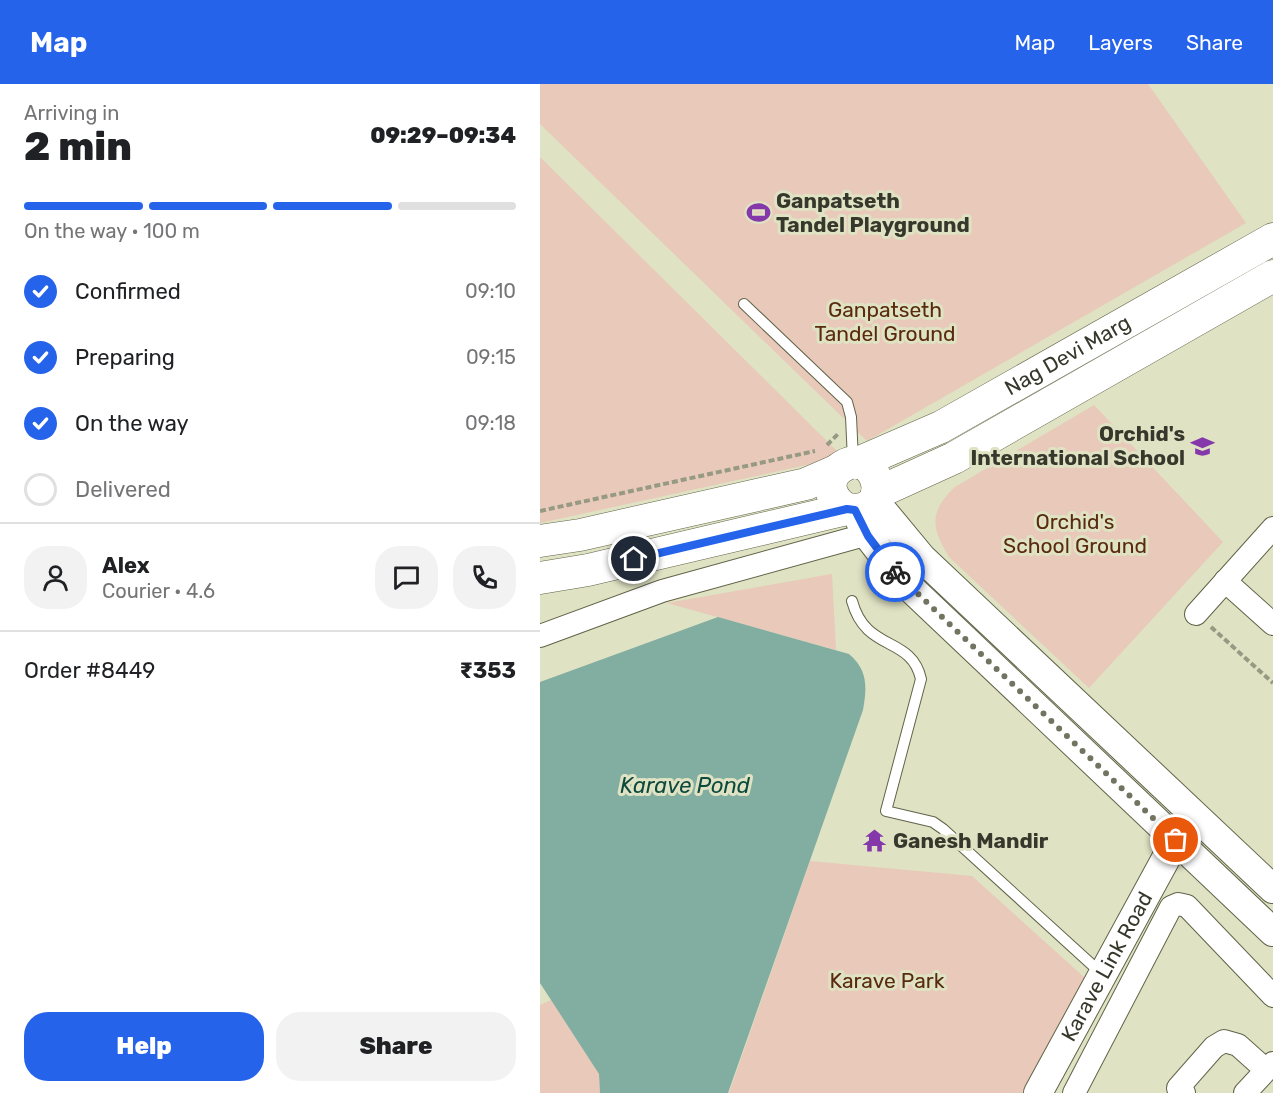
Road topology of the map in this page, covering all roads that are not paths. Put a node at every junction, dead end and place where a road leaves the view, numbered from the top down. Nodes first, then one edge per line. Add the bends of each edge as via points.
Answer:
1 (1273, 239) edge
2 (1273, 276) edge
3 (744, 304) dead end
4 (849, 466) junction
5 (864, 510) junction
6 (1273, 528) edge
7 (540, 542) edge
8 (540, 578) edge
9 (1225, 581) junction
10 (852, 601) dead end
11 (1196, 614) road end
12 (1273, 624) edge
13 (540, 636) edge
14 (1176, 840) junction
15 (1270, 882) edge
16 (1244, 905) junction
17 (1273, 932) edge
18 (1102, 975) junction
19 (1273, 996) edge
20 (1270, 1066) edge
21 (1038, 1093) edge
22 (1074, 1093) edge
23 (1184, 1093) edge
24 (1245, 1093) edge

1 - 4 main road, Nag Devi Marg via 941,427
2 - 5 main road, Nag Devi Marg
3 - 4 lane via 847,402 851,417
4 - 5 main road via 872,471 878,485
4 - 5 main road via 832,478 831,493 835,500
4 - 7 main road, Nag Devi Marg via 806,484
5 - 8 main road, Nag Devi Marg
5 - 13 street
5 - 14 street via 902,580
5 - 15 street via 896,526 922,558
6 - 9 street
9 - 11 street
9 - 12 street
10 - 18 lane via 867,632 908,654 918,665 921,679 886,811 933,822
14 - 16 street
14 - 18 street, Karave Link Road
15 - 16 street
16 - 17 street
18 - 21 street, Karave Link Road
19 - 22 street via 1187,906 1171,907
20 - 23 street via 1238,1045 1224,1041 1178,1088
20 - 24 street

